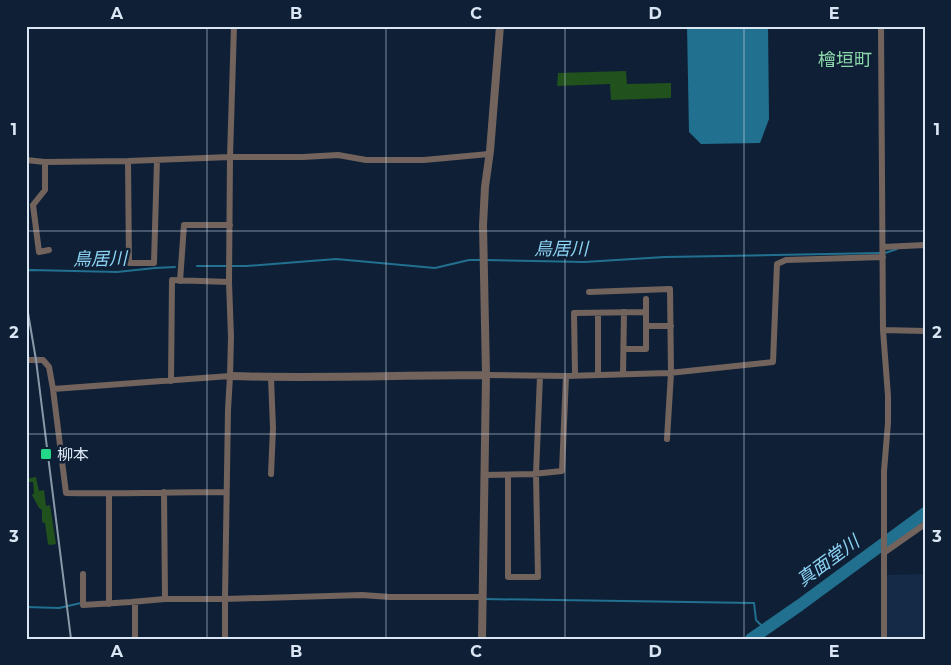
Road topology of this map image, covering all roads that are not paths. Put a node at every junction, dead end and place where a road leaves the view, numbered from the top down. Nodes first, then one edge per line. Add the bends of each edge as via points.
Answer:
1 (234, 26) edge
2 (500, 26) edge
3 (881, 26) edge
4 (489, 154) junction
5 (230, 156) junction
6 (26, 160) edge
7 (157, 160) junction
8 (128, 161) junction
9 (45, 162) junction
10 (230, 225) junction
11 (925, 245) edge
12 (883, 247) junction
13 (49, 250) dead end
14 (883, 257) junction
15 (180, 281) junction
16 (230, 282) junction
17 (589, 292) dead end
18 (646, 299) dead end
19 (624, 312) junction
20 (646, 312) junction
21 (598, 313) junction
22 (646, 326) junction
23 (671, 326) junction
24 (883, 330) junction
25 (925, 331) edge
26 (624, 349) junction
27 (26, 360) edge
28 (671, 373) junction
29 (623, 374) junction
30 (486, 375) junction
31 (575, 375) junction
32 (598, 375) junction
33 (230, 376) junction
34 (540, 376) junction
35 (566, 376) junction
36 (270, 378) junction
37 (171, 381) junction
38 (53, 389) junction
39 (667, 439) dead end
40 (271, 474) dead end
41 (536, 474) junction
42 (485, 475) junction
43 (508, 475) junction
44 (164, 492) junction
45 (226, 492) junction
46 (108, 494) junction
47 (925, 524) edge
48 (885, 550) junction
49 (83, 574) dead end
50 (482, 597) junction
51 (165, 599) junction
52 (225, 599) junction
53 (135, 602) junction
54 (109, 604) junction
55 (135, 639) edge
56 (225, 639) edge
57 (482, 639) edge
58 (884, 639) edge

1 - 5 street
2 - 4 street
3 - 12 street
4 - 5 street via 424,160 366,160 338,154
4 - 30 street via 483,225
5 - 7 street
5 - 10 street
6 - 9 street
7 - 8 street
7 - 8 street via 154,263 129,262
8 - 9 street
9 - 13 street via 45,190 33,205 39,252
10 - 15 street via 184,225
10 - 16 street
11 - 12 street
12 - 14 street
14 - 24 street
14 - 28 street via 786,260 777,264 773,362
15 - 16 street
15 - 37 street via 172,280
16 - 33 street
17 - 23 street via 670,289
18 - 20 street
19 - 20 street
19 - 21 street
19 - 26 street
20 - 22 street
21 - 31 street via 574,313
21 - 32 street
22 - 23 street
22 - 26 street via 646,349
23 - 28 street
24 - 25 street
24 - 48 street via 888,405 884,472
26 - 29 street
27 - 38 street via 43,360 49,367
28 - 29 street
28 - 39 street
29 - 32 street
30 - 34 street
30 - 36 street
30 - 42 street
31 - 32 street
31 - 35 street
33 - 36 street
33 - 37 street
33 - 45 street
34 - 35 street
34 - 41 street
35 - 41 street via 562,472
36 - 40 street
37 - 38 street
38 - 46 street via 66,493
41 - 43 street
41 - 43 street via 538,577 508,577
42 - 43 street
42 - 50 street
44 - 45 street
44 - 46 street
44 - 51 street
45 - 52 street
46 - 54 street
47 - 48 street
48 - 58 street
49 - 54 street via 84,605
50 - 52 street
50 - 57 street
51 - 52 street
51 - 53 street
52 - 56 street
53 - 54 street
53 - 55 street

